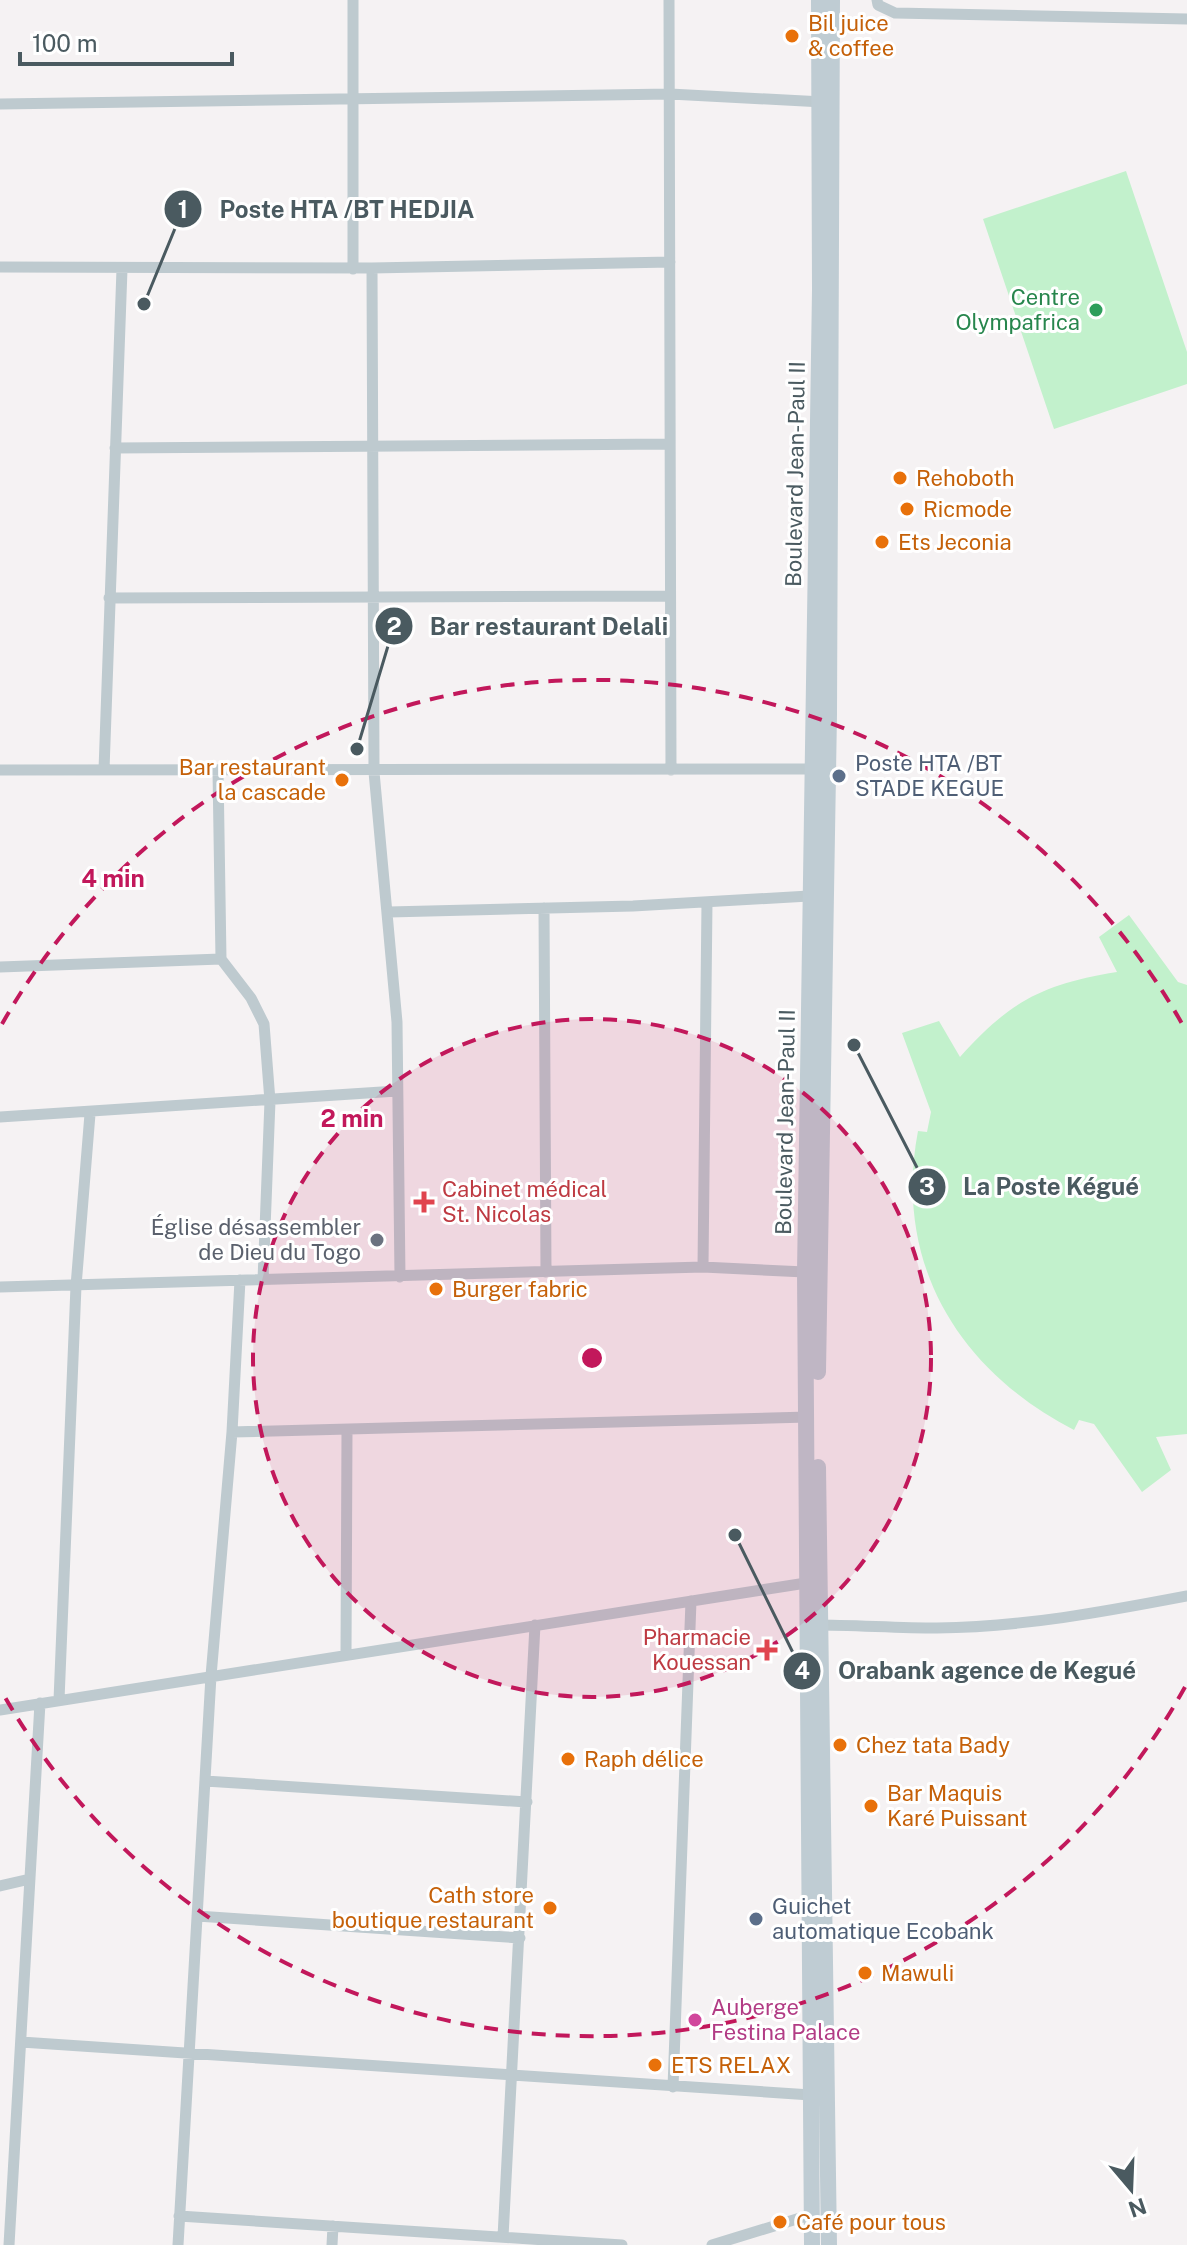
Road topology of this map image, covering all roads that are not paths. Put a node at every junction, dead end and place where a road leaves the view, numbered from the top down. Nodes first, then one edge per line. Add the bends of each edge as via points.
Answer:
1 (353, 0) edge
2 (669, 0) edge
3 (819, 0) edge
4 (832, 0) edge
5 (877, 0) edge
6 (1187, 19) edge
7 (670, 94) junction
8 (353, 99) junction
9 (828, 100) junction
10 (0, 104) edge
11 (670, 262) junction
12 (0, 267) edge
13 (372, 268) junction
14 (122, 269) junction
15 (353, 269) junction
16 (669, 444) junction
17 (372, 446) junction
18 (115, 448) junction
19 (669, 596) junction
20 (109, 598) junction
21 (373, 599) junction
22 (811, 769) junction
23 (0, 770) edge
24 (104, 770) junction
25 (671, 770) junction
26 (218, 771) junction
27 (374, 772) junction
28 (809, 896) junction
29 (707, 902) junction
30 (544, 908) junction
31 (389, 912) junction
32 (221, 959) junction
33 (0, 967) edge
34 (397, 1091) junction
35 (270, 1101) junction
36 (90, 1114) junction
37 (0, 1117) edge
38 (703, 1267) junction
39 (546, 1272) junction
40 (805, 1272) junction
41 (400, 1277) junction
42 (240, 1280) junction
43 (263, 1280) junction
44 (76, 1286) junction
45 (0, 1287) edge
46 (808, 1417) junction
47 (347, 1430) junction
48 (232, 1432) junction
49 (806, 1583) junction
50 (1187, 1596) edge
51 (691, 1601) junction
52 (535, 1625) junction
53 (814, 1625) junction
54 (346, 1655) junction
55 (211, 1676) junction
56 (59, 1700) junction
57 (40, 1703) junction
58 (0, 1710) edge
59 (205, 1781) junction
60 (527, 1802) junction
61 (30, 1879) junction
62 (0, 1886) edge
63 (197, 1916) junction
64 (520, 1938) junction
65 (21, 2042) junction
66 (189, 2054) junction
67 (512, 2076) junction
68 (673, 2087) junction
69 (811, 2095) junction
70 (813, 2214) junction
71 (179, 2216) junction
72 (333, 2226) junction
73 (503, 2237) junction
74 (9, 2245) edge
75 (178, 2245) edge
76 (332, 2245) edge
77 (622, 2245) edge
78 (712, 2245) edge
79 (812, 2245) edge
80 (829, 2245) edge

1 - 8 street
2 - 7 street
3 - 9 main road, Boulevard Jean-Paul II
4 - 9 main road, Boulevard Jean-Paul II
5 - 6 street via 895,13
7 - 8 street
7 - 9 street
7 - 11 street
8 - 10 street
8 - 15 street
9 - 22 main road, Boulevard Jean-Paul II
9 - 53 main road, Boulevard Jean-Paul II via 829,714
11 - 13 street
11 - 16 street
12 - 14 street
13 - 15 street
13 - 17 street
14 - 15 street
14 - 18 street
16 - 17 street
16 - 19 street
17 - 18 street
17 - 21 street
18 - 20 street
19 - 21 street
19 - 25 street
20 - 21 street
20 - 24 street
21 - 27 street
22 - 25 street
22 - 28 main road, Boulevard Jean-Paul II
23 - 24 street
24 - 26 street
25 - 27 street
26 - 27 street
26 - 32 street
27 - 31 street
28 - 29 street
28 - 40 main road, Boulevard Jean-Paul II
29 - 30 street
29 - 38 street
30 - 31 street
30 - 39 street
31 - 34 street
32 - 33 street
32 - 35 street via 264,1024
34 - 35 street
34 - 41 street
35 - 36 street
35 - 43 street
36 - 37 street
36 - 44 street
38 - 39 street
38 - 40 street
39 - 41 street
40 - 46 main road, Boulevard Jean-Paul II
41 - 43 street
42 - 43 street
42 - 44 street
42 - 48 street
44 - 45 street
44 - 56 street
46 - 47 street
46 - 49 main road, Boulevard Jean-Paul II
47 - 48 street
47 - 54 street
48 - 55 street
49 - 51 street
49 - 53 main road, Boulevard Jean-Paul II
50 - 53 street via 1126,1610 1031,1621 938,1628
51 - 52 street
51 - 68 street
52 - 54 street
52 - 60 street
53 - 69 main road, Boulevard Jean-Paul II
53 - 80 main road, Boulevard Jean-Paul II
54 - 55 street
55 - 56 street
55 - 59 street
56 - 57 street
57 - 58 street
57 - 61 street
59 - 60 street
59 - 63 street
60 - 64 street
61 - 62 street
61 - 65 street
63 - 64 street
63 - 66 street
64 - 67 street
65 - 66 street
65 - 74 street
66 - 67 street
66 - 71 street
67 - 68 street
67 - 73 street
68 - 69 street
69 - 70 main road, Boulevard Jean-Paul II
70 - 78 street
70 - 79 main road, Boulevard Jean-Paul II
71 - 72 street
71 - 75 street
72 - 73 street
72 - 76 street
73 - 77 street

